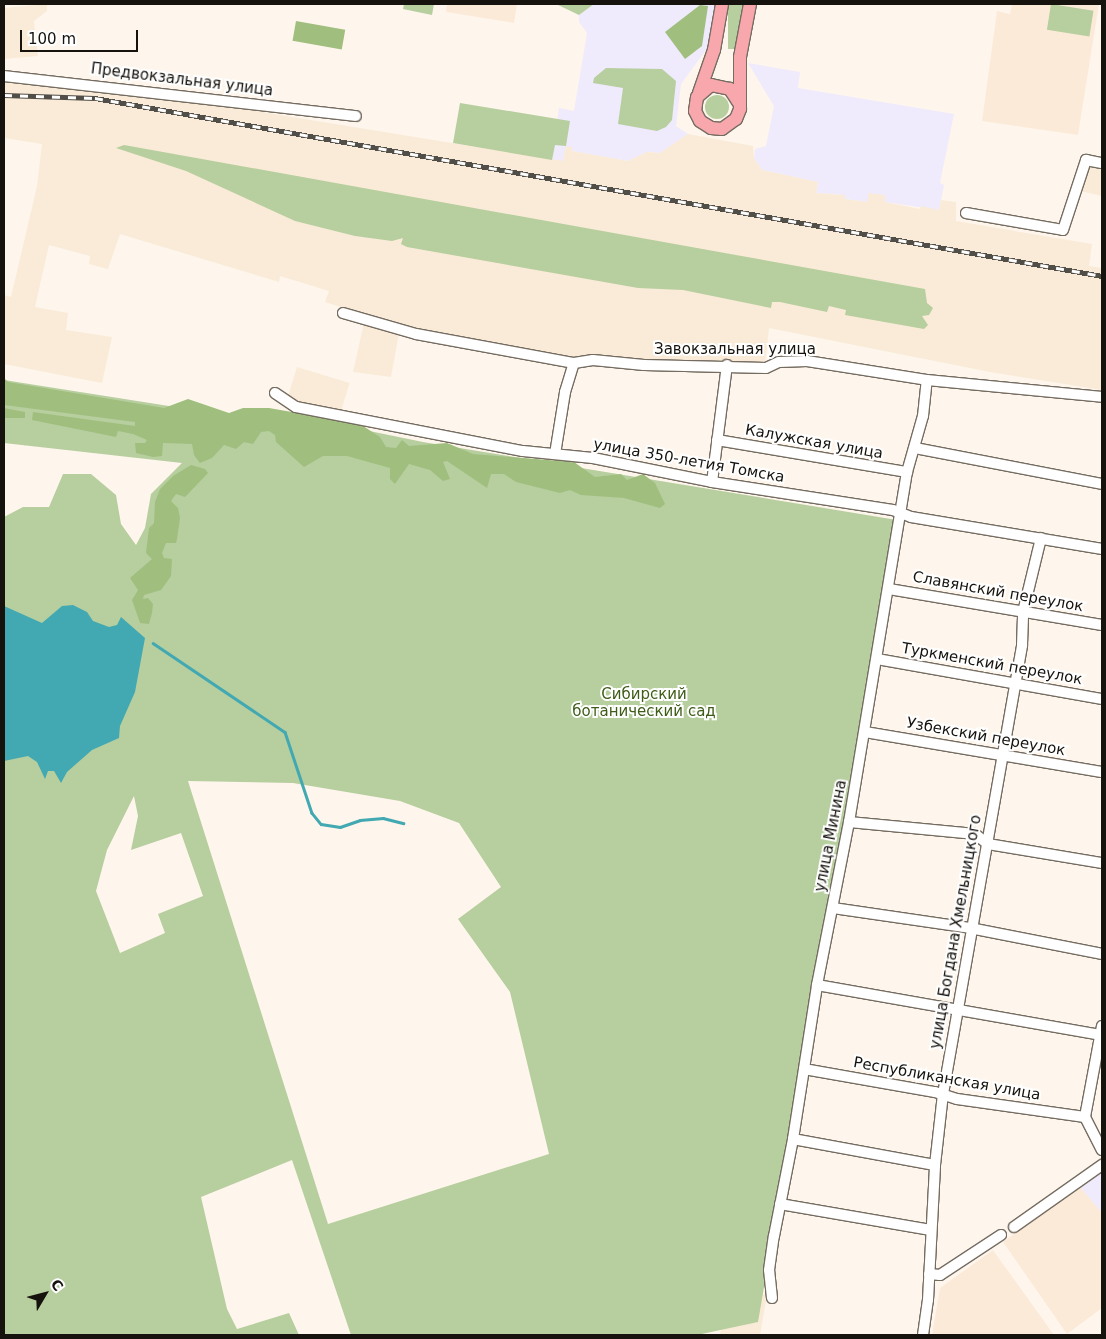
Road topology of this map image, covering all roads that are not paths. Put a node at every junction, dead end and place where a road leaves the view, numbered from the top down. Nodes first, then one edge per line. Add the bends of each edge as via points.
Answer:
1 (722, 4) edge
2 (750, 4) edge
3 (4, 76) edge
4 (697, 97) junction
5 (739, 103) junction
6 (356, 116) dead end
7 (1102, 163) edge
8 (966, 213) dead end
9 (342, 313) dead end
10 (574, 363) junction
11 (727, 365) junction
12 (927, 380) junction
13 (275, 393) dead end
14 (1102, 397) edge
15 (717, 440) junction
16 (915, 448) junction
17 (555, 454) junction
18 (906, 472) junction
19 (712, 482) junction
20 (1102, 484) edge
21 (901, 513) junction
22 (1041, 538) junction
23 (1102, 549) edge
24 (889, 589) junction
25 (1023, 612) junction
26 (1102, 625) edge
27 (877, 659) junction
28 (1015, 684) junction
29 (1102, 699) edge
30 (865, 732) junction
31 (1004, 754) junction
32 (1102, 772) edge
33 (849, 822) junction
34 (988, 844) junction
35 (1102, 863) edge
36 (833, 908) junction
37 (970, 928) junction
38 (1102, 954) edge
39 (817, 985) junction
40 (958, 1008) junction
41 (1102, 1032) edge
42 (804, 1070) junction
43 (943, 1094) junction
44 (1085, 1117) junction
45 (794, 1139) junction
46 (1102, 1150) edge
47 (934, 1165) junction
48 (1102, 1165) edge
49 (780, 1204) junction
50 (1014, 1227) dead end
51 (931, 1230) junction
52 (1001, 1235) dead end
53 (929, 1274) junction
54 (772, 1298) dead end
55 (922, 1335) edge

1 - 4 main road via 714,50
2 - 5 main road via 740,57
3 - 6 street, Предвокзальная улица
4 - 5 main road via 704,88 720,84 734,92
4 - 5 main road via 695,108 698,118 706,126 717,129 733,122
7 - 8 street via 1086,160 1063,230
9 - 10 street, Завокзальная улица via 416,334
10 - 11 street, Завокзальная улица via 593,360 644,366
10 - 17 street via 565,392
11 - 12 street, Завокзальная улица via 766,368 779,362 807,362
11 - 15 street
12 - 14 street, Завокзальная улица
12 - 16 street, улица Минина
13 - 17 street, улица 350-летия Томска via 296,407 523,451
15 - 18 street, Калужская улица
15 - 19 street
16 - 18 street, улица Минина
16 - 20 street
17 - 19 street, улица 350-летия Томска via 592,458
18 - 21 street, улица Минина
19 - 21 street, улица 350-летия Томска
21 - 22 street, улица 350-летия Томска
21 - 24 street, улица Минина
22 - 23 street, улица 350-летия Томска
22 - 25 street, улица Богдана Хмельницкого
24 - 25 street, Славянский переулок
24 - 27 street, улица Минина
25 - 26 street, Славянский переулок
25 - 28 street, улица Богдана Хмельницкого
27 - 28 street, Туркменский переулок
27 - 30 street, улица Минина
28 - 29 street, Туркменский переулок
28 - 31 street, улица Богдана Хмельницкого
30 - 31 street, Узбекский переулок
30 - 33 street, улица Минина
31 - 32 street, Узбекский переулок
31 - 34 street, улица Богдана Хмельницкого
33 - 34 street via 975,834
33 - 36 street, улица Минина
34 - 35 street
34 - 37 street, улица Богдана Хмельницкого
36 - 37 street
36 - 39 street, улица Минина
37 - 38 street
37 - 40 street, улица Богдана Хмельницкого
39 - 40 street
39 - 42 street, улица Минина
40 - 41 street via 968,1013
40 - 43 street, улица Богдана Хмельницкого
41 - 44 street
42 - 43 street, Республиканская улица
42 - 45 street, улица Минина
43 - 44 street, Республиканская улица
43 - 47 street, улица Богдана Хмельницкого
44 - 46 street
45 - 47 street
45 - 49 street, улица Минина
47 - 51 street, улица Богдана Хмельницкого
48 - 50 street
49 - 51 street
49 - 54 street, улица Минина via 770,1270
51 - 53 street, улица Богдана Хмельницкого
52 - 53 street via 940,1275
53 - 55 street, улица Богдана Хмельницкого

